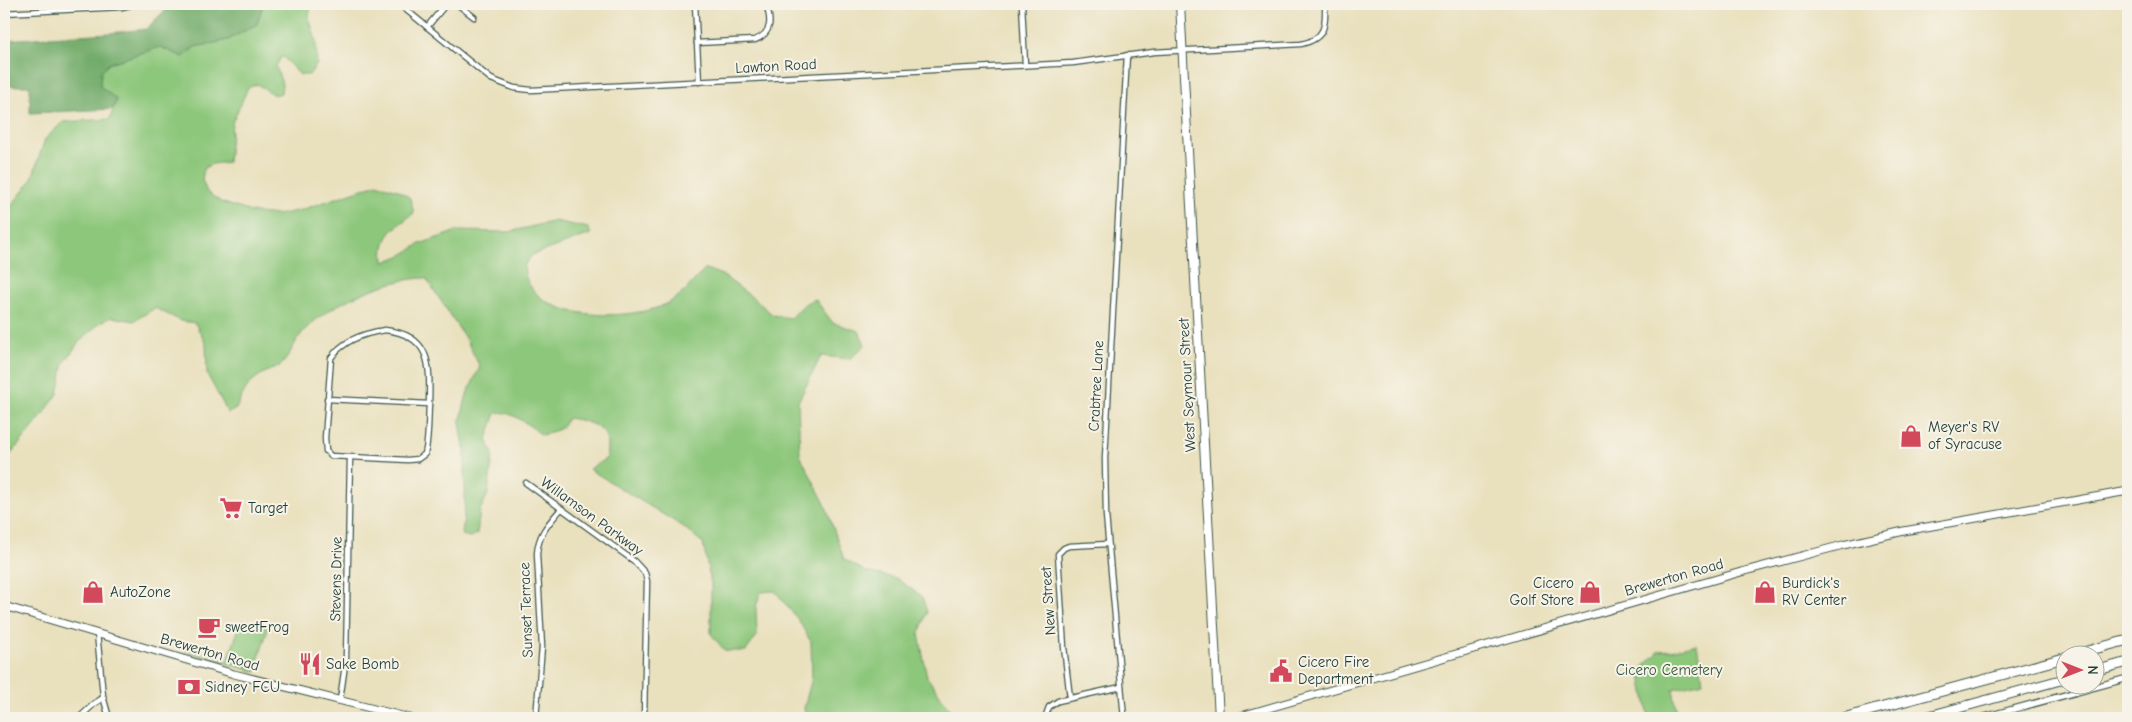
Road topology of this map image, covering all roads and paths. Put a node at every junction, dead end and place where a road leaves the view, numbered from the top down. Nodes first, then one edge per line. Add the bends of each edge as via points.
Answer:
1 (34, 4) edge
2 (134, 4) edge
3 (399, 4) edge
4 (446, 4) edge
5 (457, 4) edge
6 (695, 4) edge
7 (766, 4) edge
8 (1022, 4) edge
9 (1180, 4) edge
10 (1325, 4) edge
11 (91, 6) edge
12 (34, 11) junction
13 (4, 13) edge
14 (474, 17) dead end
15 (427, 27) junction
16 (697, 43) junction
17 (1182, 51) junction
18 (1127, 55) junction
19 (1025, 65) junction
20 (699, 82) junction
21 (327, 399) junction
22 (429, 404) junction
23 (350, 458) junction
24 (526, 484) dead end
25 (2128, 491) edge
26 (561, 508) junction
27 (1108, 544) junction
28 (4, 606) edge
29 (97, 633) junction
30 (2128, 640) edge
31 (2104, 646) edge
32 (2054, 661) edge
33 (2128, 662) edge
34 (2104, 668) edge
35 (2128, 678) edge
36 (2054, 682) edge
37 (1122, 688) junction
38 (104, 698) junction
39 (1070, 698) junction
40 (340, 700) junction
41 (79, 718) edge
42 (109, 718) edge
43 (410, 718) edge
44 (536, 718) edge
45 (644, 718) edge
46 (1045, 718) edge
47 (1124, 718) edge
48 (1219, 718) edge
49 (1234, 718) edge
50 (1843, 718) edge
51 (1922, 718) edge
52 (1981, 718) edge

1 - 12 street
2 - 11 street
3 - 15 street, Lawton Road
4 - 15 street
5 - 14 street
6 - 16 street
7 - 16 street via 769,29 761,38
8 - 19 street
9 - 17 highway, West Seymour Street
10 - 17 street, Lawton Road via 1324,29 1310,42
11 - 12 street
12 - 13 street
15 - 20 street, Lawton Road via 491,79 514,88 531,90
16 - 20 street
17 - 18 street, Lawton Road
17 - 48 highway, West Seymour Street
18 - 19 street, Lawton Road via 1073,63
18 - 27 street, Crabtree Lane via 1105,458
19 - 20 street, Lawton Road
21 - 22 street
21 - 22 street via 329,368 336,352 360,336 385,330 411,337 423,349 429,364
21 - 23 street via 326,451 331,456
22 - 23 street via 427,446 421,458
23 - 40 street, Stevens Drive via 346,658
24 - 26 street, Willamson Parkway
25 - 49 main road, Brewerton Road via 1843,545 1724,576
26 - 44 street, Sunset Terrace via 538,541 542,647
26 - 45 street, Willamson Parkway via 634,561 645,573
27 - 37 street, Crabtree Lane
27 - 39 street, New Street via 1069,546 1058,554
28 - 29 main road, Brewerton Road
29 - 38 street
29 - 40 main road, Brewerton Road via 234,674
30 - 31 highway
32 - 50 highway
33 - 34 highway
35 - 52 street
36 - 51 highway
37 - 39 street
37 - 47 street, Crabtree Lane
38 - 41 street
38 - 42 street
39 - 46 street via 1051,704
40 - 43 main road, Brewerton Road

